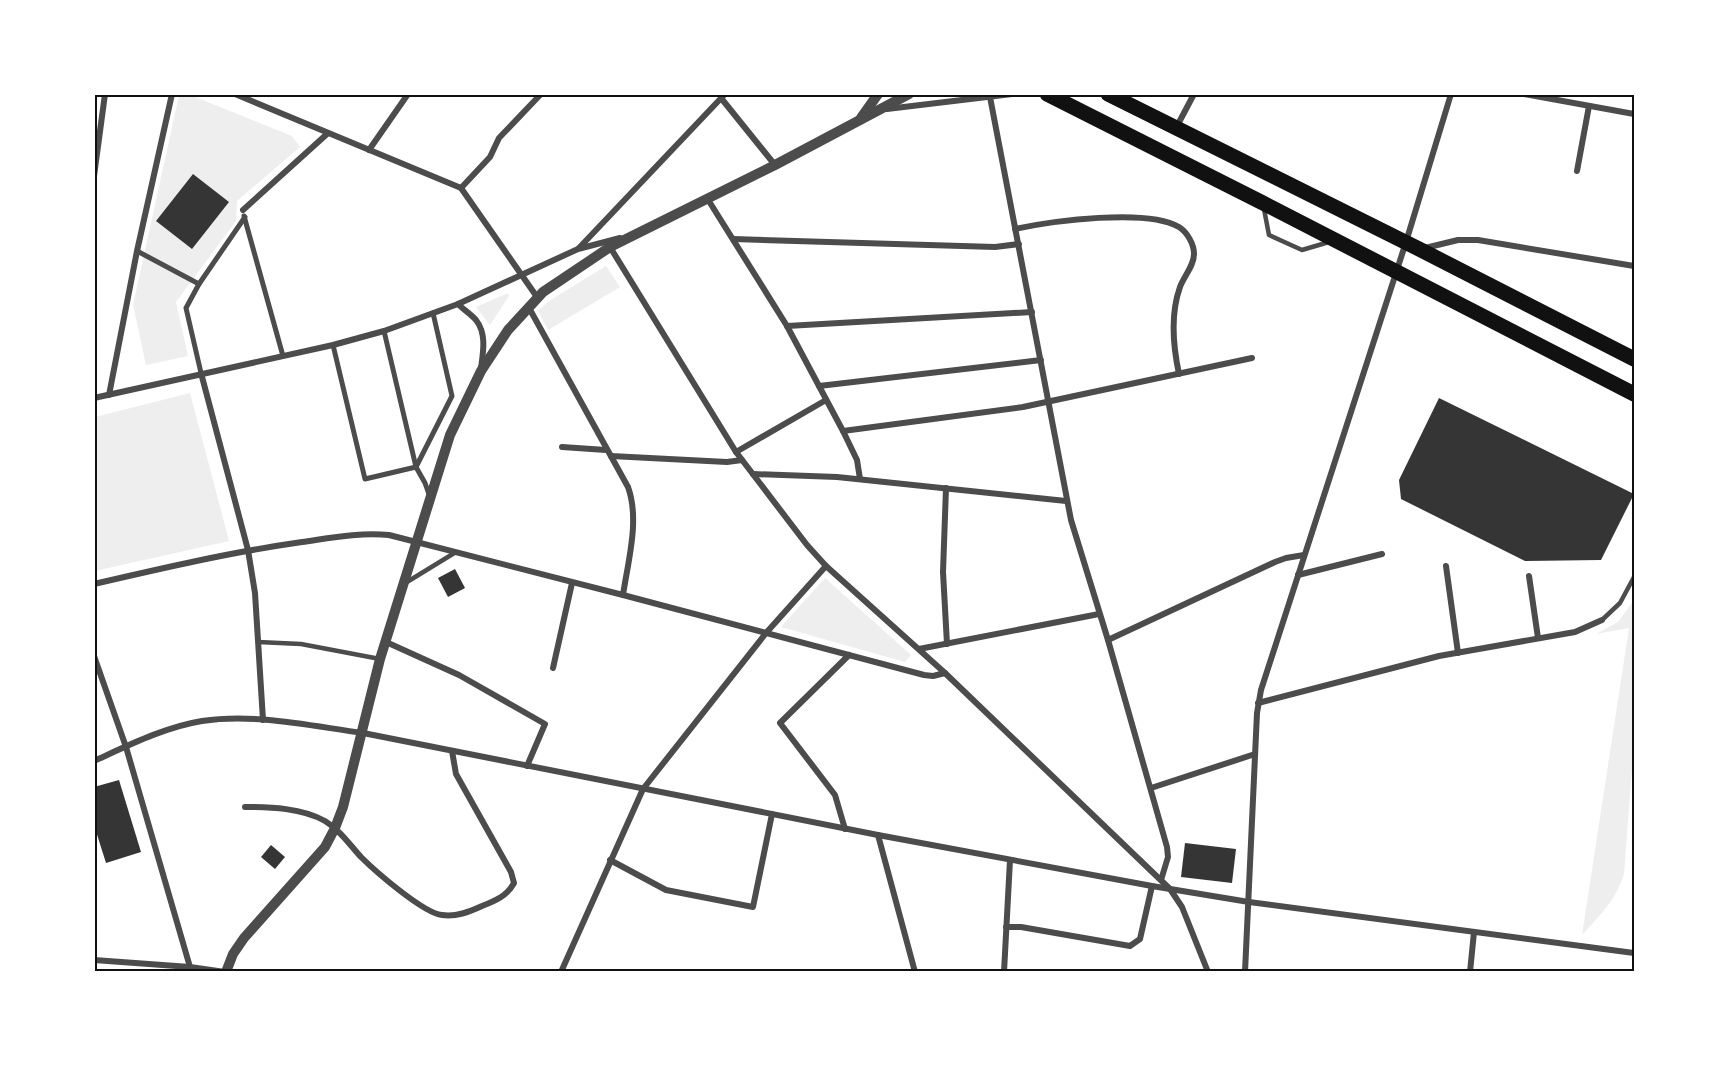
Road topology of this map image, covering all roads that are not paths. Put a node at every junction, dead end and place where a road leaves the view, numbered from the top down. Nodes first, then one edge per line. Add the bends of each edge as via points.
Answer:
1 (105, 94) edge
2 (172, 94) edge
3 (408, 94) edge
4 (542, 94) edge
5 (878, 94) edge
6 (909, 94) edge
7 (1012, 94) edge
8 (1047, 94) edge
9 (1108, 94) edge
10 (1194, 94) edge
11 (1451, 94) edge
12 (1524, 94) edge
13 (237, 95) edge
14 (723, 96) edge
15 (990, 97) junction
16 (1589, 106) junction
17 (884, 109) junction
18 (1635, 114) edge
19 (857, 123) junction
20 (1176, 128) junction
21 (327, 134) junction
22 (369, 150) junction
23 (775, 165) junction
24 (1577, 171) dead end
25 (94, 176) edge
26 (461, 188) junction
27 (707, 198) junction
28 (1263, 203) junction
29 (244, 213) junction
30 (1016, 229) junction
31 (632, 234) junction
32 (733, 239) junction
33 (1334, 240) junction
34 (1406, 242) junction
35 (1019, 244) junction
36 (610, 247) junction
37 (578, 249) junction
38 (1421, 249) junction
39 (137, 251) junction
40 (1635, 266) edge
41 (1396, 271) junction
42 (522, 274) junction
43 (199, 284) junction
44 (537, 297) junction
45 (458, 304) junction
46 (528, 306) junction
47 (1032, 312) junction
48 (434, 314) junction
49 (787, 326) junction
50 (384, 331) junction
51 (333, 345) junction
52 (283, 356) junction
53 (1252, 358) dead end
54 (1635, 359) edge
55 (1041, 360) junction
56 (480, 370) junction
57 (201, 373) junction
58 (1179, 374) junction
59 (819, 387) junction
60 (1635, 394) edge
61 (109, 395) junction
62 (94, 398) edge
63 (826, 400) junction
64 (1048, 402) junction
65 (843, 431) junction
66 (562, 447) dead end
67 (606, 450) junction
68 (736, 452) junction
69 (611, 456) junction
70 (742, 460) junction
71 (416, 467) junction
72 (753, 474) junction
73 (860, 479) junction
74 (946, 488) junction
75 (430, 498) junction
76 (1066, 501) junction
77 (415, 542) junction
78 (248, 549) junction
79 (456, 552) junction
80 (1382, 554) dead end
81 (1304, 555) junction
82 (826, 566) junction
83 (1446, 566) dead end
84 (1298, 575) junction
85 (1529, 576) dead end
86 (1635, 577) edge
87 (572, 583) junction
88 (94, 584) edge
89 (402, 586) junction
90 (623, 595) junction
91 (1099, 614) junction
92 (1602, 620) joint
93 (766, 633) junction
94 (1538, 638) junction
95 (1108, 640) junction
96 (258, 642) junction
97 (386, 642) junction
98 (947, 644) junction
99 (919, 649) junction
100 (1458, 653) junction
101 (849, 655) junction
102 (94, 656) edge
103 (380, 659) junction
104 (553, 668) dead end
105 (945, 673) junction
106 (1258, 703) junction
107 (263, 720) junction
108 (363, 733) junction
109 (126, 747) junction
110 (452, 751) junction
111 (1255, 754) junction
112 (94, 761) edge
113 (527, 766) junction
114 (1151, 788) junction
115 (643, 789) junction
116 (245, 807) dead end
117 (772, 814) junction
118 (335, 828) junction
119 (845, 829) junction
120 (878, 835) junction
121 (610, 860) junction
122 (1010, 860) junction
123 (1161, 880) junction
124 (1152, 886) junction
125 (1170, 889) junction
126 (1249, 902) junction
127 (1006, 927) junction
128 (1474, 932) junction
129 (1635, 953) edge
130 (94, 960) edge
131 (190, 967) junction
132 (225, 972) edge
133 (561, 972) edge
134 (915, 972) edge
135 (1004, 972) edge
136 (1208, 972) edge
137 (1245, 972) edge
138 (1470, 972) edge

1 - 25 street
2 - 39 street
3 - 22 street
4 - 26 street via 499,138 490,157
5 - 19 street
6 - 17 street
7 - 15 street
8 - 28 main road
9 - 20 main road
10 - 20 street
11 - 34 street
12 - 16 street
13 - 21 street
14 - 23 street
14 - 37 street
15 - 17 street
15 - 30 street
16 - 18 street
16 - 24 street
17 - 19 street
19 - 23 street
20 - 34 main road
21 - 22 street
21 - 29 street
22 - 26 street
23 - 27 street
26 - 42 street
27 - 31 street
27 - 32 street
28 - 33 main road
28 - 33 lane via 1269,235 1302,250
29 - 43 street
29 - 52 street
30 - 35 street
30 - 58 street via 1089,218 1118,218 1170,223 1184,231 1194,254 1177,296 1173,336
31 - 36 street
31 - 37 street
32 - 35 street via 995,247
32 - 49 street
33 - 41 main road
34 - 38 main road
34 - 41 street
35 - 47 street
36 - 44 street
36 - 68 street
37 - 42 street
38 - 40 street via 1458,240 1478,240
38 - 54 main road
39 - 43 street
39 - 61 street
41 - 60 main road
41 - 81 street
42 - 44 street
42 - 45 street
43 - 57 street via 186,308
44 - 46 street
45 - 48 street
45 - 56 street via 475,318 481,330
46 - 56 street
46 - 67 street
47 - 49 street
47 - 55 street
48 - 50 street
48 - 71 street via 452,396
49 - 59 street
50 - 51 street
50 - 71 street
51 - 52 street
51 - 71 street via 365,479
52 - 57 street
53 - 58 street
55 - 59 street
55 - 64 street
56 - 75 street via 450,435
57 - 61 street
57 - 78 street
58 - 64 street
59 - 63 street
61 - 62 street
63 - 65 street
63 - 68 street
64 - 65 street
64 - 76 street
65 - 73 street via 857,460
66 - 67 street
67 - 69 street
68 - 70 street
69 - 70 street
69 - 90 street via 632,498 632,534
70 - 72 street
71 - 75 street
72 - 73 street
72 - 82 street
73 - 74 street
74 - 76 street
74 - 98 street via 943,572
75 - 77 street
76 - 91 street
77 - 78 street via 368,534
77 - 79 street
77 - 89 street
78 - 88 street
78 - 96 street
79 - 87 street
79 - 89 lane
80 - 84 street
81 - 84 street
81 - 95 street via 1275,562
82 - 93 street
82 - 99 street
83 - 100 street
84 - 106 street
85 - 94 street
86 - 92 lane via 1620,603
87 - 90 street
87 - 104 street
89 - 97 street
90 - 93 street
91 - 95 street
91 - 98 street
92 - 94 street via 1581,630
93 - 101 street
93 - 115 street
94 - 100 street
95 - 114 street
96 - 103 lane via 301,644
96 - 107 street
97 - 103 street
97 - 113 street via 459,675 545,724
98 - 99 street
99 - 105 street
100 - 106 street
101 - 105 street via 924,675
101 - 119 street via 780,723 836,795
102 - 109 street
103 - 108 street
105 - 123 street
106 - 111 street
107 - 108 street
107 - 109 street via 202,721
108 - 110 street
108 - 118 street
109 - 112 street
109 - 131 street
110 - 113 street
110 - 118 street via 456,774 513,876 511,888 501,898 464,913 437,914 376,870
111 - 114 street
111 - 126 street
113 - 115 street
114 - 123 street via 1168,857
115 - 117 street
115 - 121 street
116 - 118 street via 299,812
117 - 119 street
117 - 121 street via 753,907 666,890
118 - 132 street via 320,853 244,938
119 - 120 street
120 - 122 street
120 - 134 street
121 - 133 street
122 - 124 street
122 - 127 street
123 - 125 street
124 - 125 street
124 - 127 street via 1142,934 1130,946
125 - 126 street
125 - 136 street via 1182,907
126 - 128 street
126 - 137 street
127 - 135 street
128 - 129 street
128 - 138 street
130 - 131 street
131 - 132 street

